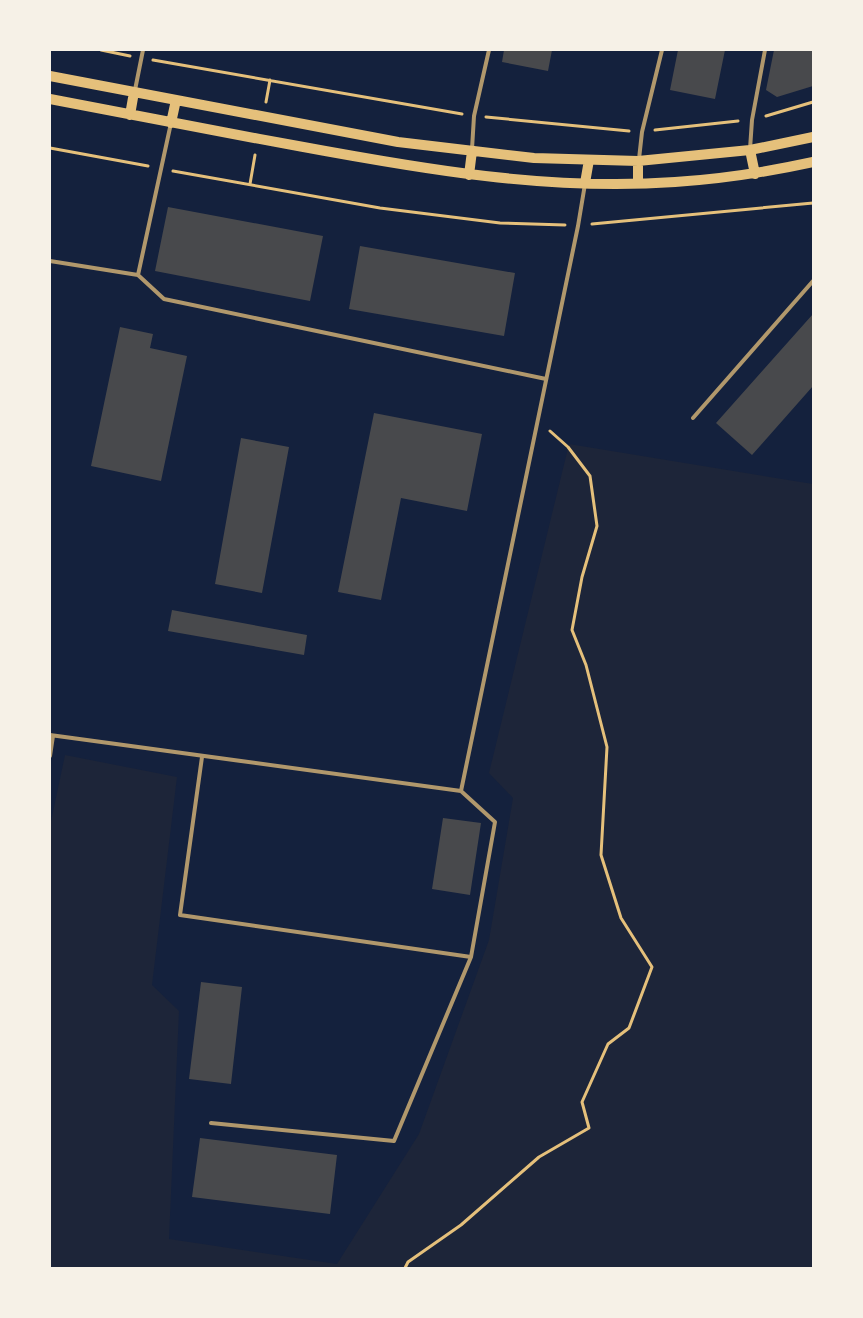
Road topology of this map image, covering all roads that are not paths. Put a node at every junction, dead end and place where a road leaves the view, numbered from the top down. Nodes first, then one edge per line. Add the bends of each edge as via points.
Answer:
1 (144, 50) edge
2 (489, 50) edge
3 (662, 50) edge
4 (765, 50) edge
5 (50, 76) edge
6 (134, 92) junction
7 (50, 99) edge
8 (176, 100) junction
9 (130, 115) junction
10 (171, 123) junction
11 (813, 137) edge
12 (750, 150) junction
13 (472, 151) junction
14 (589, 160) junction
15 (638, 161) junction
16 (813, 162) edge
17 (754, 174) junction
18 (469, 175) junction
19 (585, 183) junction
20 (638, 183) junction
21 (50, 261) edge
22 (138, 275) junction
23 (813, 281) edge
24 (546, 379) junction
25 (693, 418) dead end
26 (52, 736) edge
27 (50, 756) edge
28 (202, 757) junction
29 (461, 791) junction
30 (471, 957) junction
31 (210, 1123) dead end

1 - 6 lane
2 - 13 lane via 474,116
3 - 15 lane
4 - 12 lane
5 - 6 main road
6 - 8 main road
6 - 9 main road
7 - 9 main road
8 - 10 main road
8 - 13 main road via 398,142
9 - 10 main road
10 - 18 main road
10 - 22 lane
11 - 12 main road
12 - 15 main road
12 - 17 main road
13 - 14 main road
13 - 18 main road
14 - 15 main road
14 - 19 main road
15 - 20 main road
16 - 17 main road
17 - 20 main road
18 - 19 main road
19 - 20 main road
19 - 24 lane
21 - 22 lane
22 - 24 lane via 164,300
23 - 25 lane
24 - 29 lane
26 - 27 lane
26 - 28 lane
28 - 29 lane
28 - 30 lane via 180,915
29 - 30 lane via 495,822
30 - 31 lane via 394,1141

